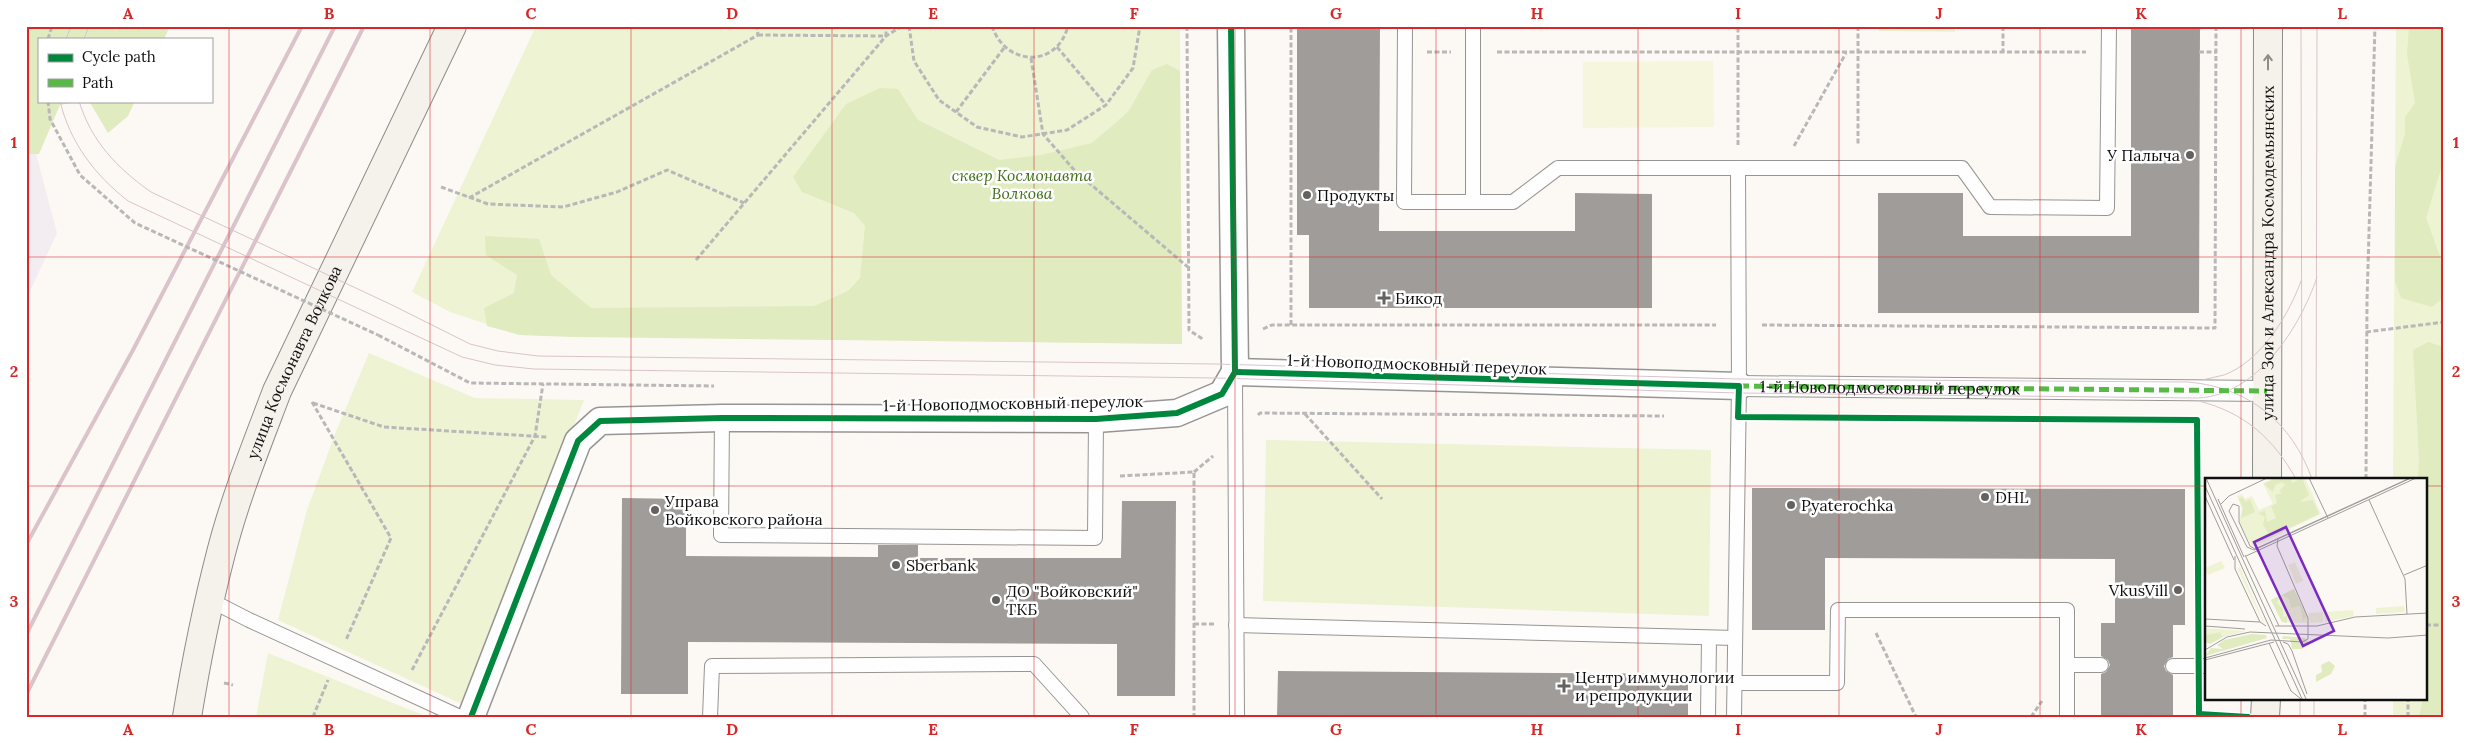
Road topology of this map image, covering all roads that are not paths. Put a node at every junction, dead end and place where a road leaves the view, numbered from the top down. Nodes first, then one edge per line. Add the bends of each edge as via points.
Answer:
1 (452, 26) edge
2 (1230, 26) edge
3 (1405, 26) edge
4 (1473, 26) edge
5 (2109, 26) edge
6 (2268, 26) edge
7 (1738, 168) junction
8 (1473, 202) junction
9 (1235, 372) junction
10 (1739, 386) junction
11 (2267, 391) junction
12 (722, 418) junction
13 (1096, 419) junction
14 (2267, 478) edge
15 (210, 600) junction
16 (1236, 624) junction
17 (1735, 638) junction
18 (1709, 639) junction
19 (2067, 665) junction
20 (2101, 665) dead end
21 (2173, 666) dead end
22 (2205, 666) edge
23 (1734, 683) junction
24 (2266, 700) edge
25 (187, 717) edge
26 (460, 717) edge
27 (471, 717) edge
28 (710, 717) edge
29 (1082, 717) edge
30 (1237, 717) edge
31 (1708, 717) edge
32 (1734, 717) edge
33 (2067, 717) edge
34 (2265, 717) edge

1 - 15 main road, улица Космонавта Волкова via 277,391 250,461
2 - 9 street
3 - 8 lane via 1404,202
4 - 8 lane
5 - 7 lane via 2107,208 1990,207 1962,168
11 -> 6 main road, улица Зои и Александра Космодемьянских
7 - 8 lane via 1558,168 1513,202
7 - 10 lane
9 - 10 street, 1-й Новоподмосковный переулок
9 - 13 street, 1-й Новоподмосковный переулок via 1222,394 1186,410
9 - 16 lane
10 - 11 street, 1-й Новоподмосковный переулок
10 - 17 lane
11 - 14 main road, улица Зои и Александра Космодемьянских
12 - 13 street, 1-й Новоподмосковный переулок
12 - 13 lane via 721,535 1095,538
12 - 27 street, 1-й Новоподмосковный переулок via 600,422 578,441
15 - 25 main road, улица Космонавта Волкова
15 - 26 lane
16 - 18 lane
16 - 30 lane
17 - 18 lane
17 - 23 lane
18 - 31 lane
19 - 20 lane
19 - 23 lane via 2067,610 1838,610 1837,683
19 - 33 lane
21 - 22 lane
23 - 32 lane
24 - 34 main road
28 - 29 lane via 712,666 1034,664

